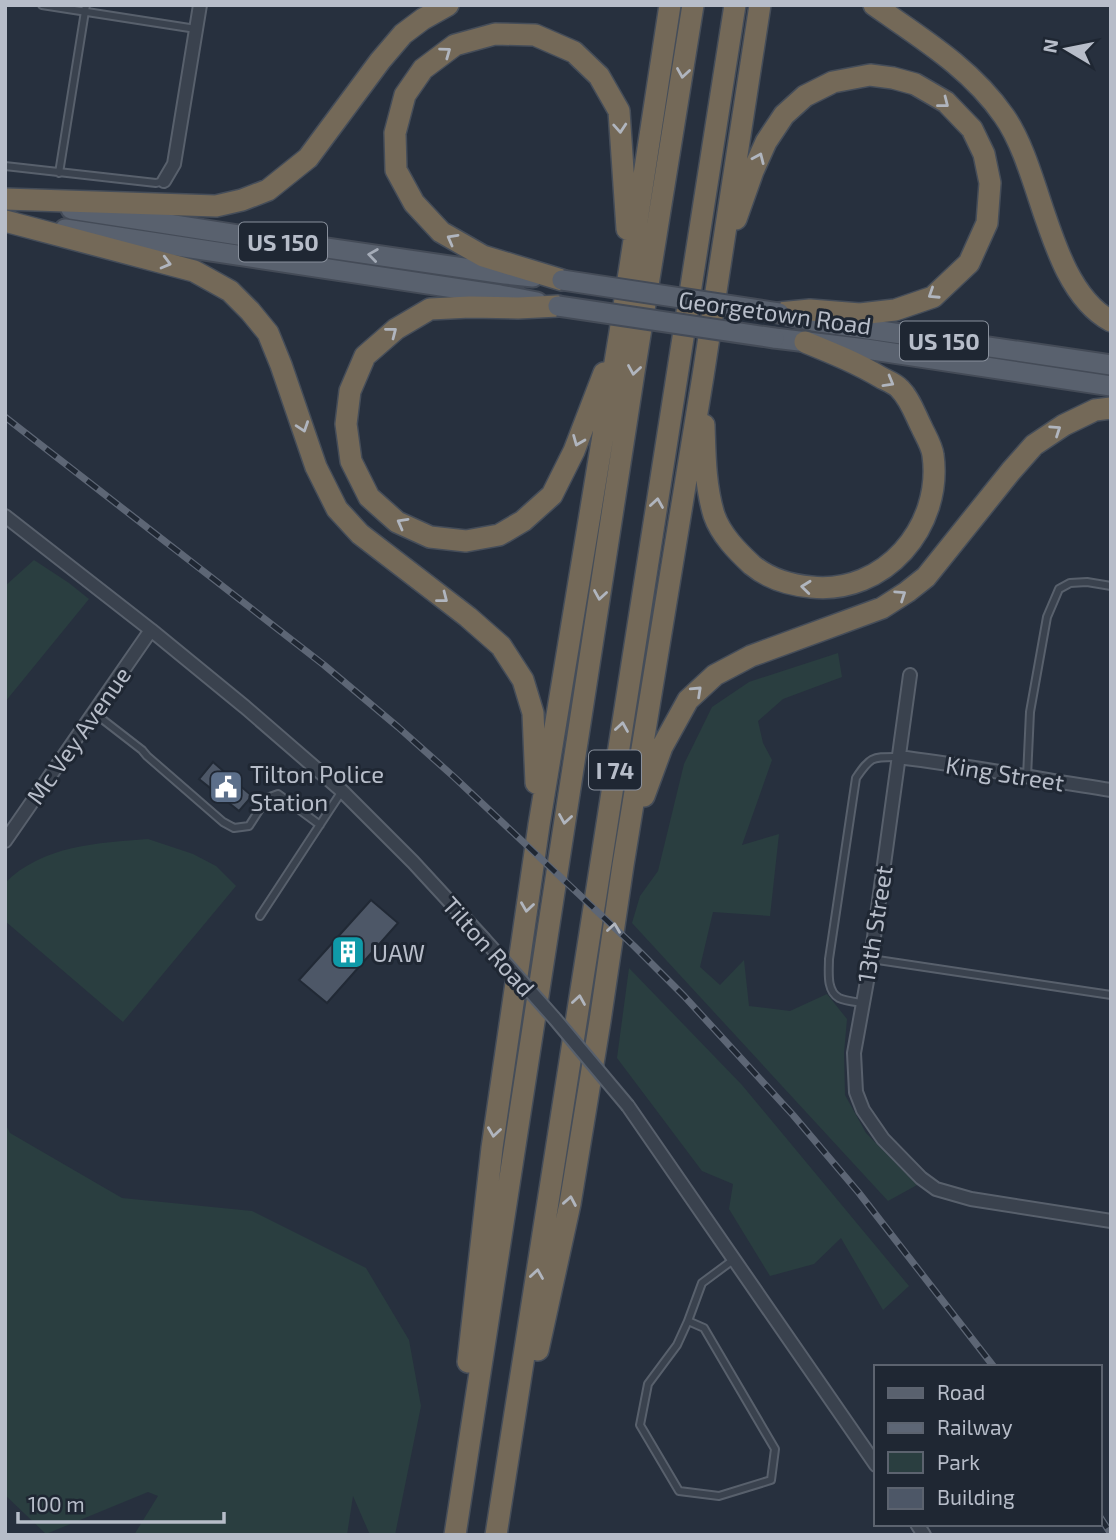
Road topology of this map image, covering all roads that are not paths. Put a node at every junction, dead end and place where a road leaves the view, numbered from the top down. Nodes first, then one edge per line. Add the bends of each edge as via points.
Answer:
1 (42, 5) edge
2 (200, 5) edge
3 (448, 5) edge
4 (670, 5) edge
5 (694, 5) edge
6 (735, 5) edge
7 (760, 5) edge
8 (874, 5) edge
9 (85, 9) edge
10 (196, 29) junction
11 (5, 166) edge
12 (59, 173) junction
13 (164, 181) joint
14 (5, 199) edge
15 (5, 221) edge
16 (629, 268) junction
17 (719, 268) junction
18 (562, 280) junction
19 (558, 306) junction
20 (779, 313) junction
21 (1111, 321) edge
22 (621, 332) junction
23 (805, 342) junction
24 (1111, 365) edge
25 (703, 376) junction
26 (1111, 386) edge
27 (1111, 408) edge
28 (5, 516) edge
29 (1111, 586) edge
30 (151, 630) junction
31 (910, 675) dead end
32 (93, 712) junction
33 (898, 757) junction
34 (1027, 777) junction
35 (1111, 790) edge
36 (342, 791) junction
37 (320, 825) junction
38 (539, 825) junction
39 (5, 841) edge
40 (623, 865) junction
41 (260, 916) dead end
42 (871, 959) junction
43 (1111, 995) edge
44 (862, 1003) junction
45 (1111, 1221) edge
46 (734, 1258) junction
47 (688, 1321) junction
48 (874, 1462) edge
49 (504, 1482) junction
50 (449, 1535) edge
51 (455, 1535) edge
52 (496, 1535) edge

1 - 9 lane
2 - 10 street
3 - 14 highway via 403,34 308,158 268,190 216,206
4 - 16 highway
5 -> 51 highway, I 74
49 -> 6 highway, I 74
7 - 17 highway
8 - 21 highway via 959,66 1006,118 1024,153 1066,270 1081,294
9 - 10 lane
9 - 12 lane
10 - 13 street via 174,164
11 - 12 lane
12 - 13 lane
18 -> 14 main road, US 150
15 - 19 main road, US 150
15 -> 38 highway via 194,271 230,290 250,311 268,333 316,467 337,509 360,534 501,646 523,680 533,713
18 -> 16 highway via 483,256 441,232 414,203 396,170 395,134 405,95 423,69 455,45 495,34 536,34 574,52 599,76 619,111
16 - 22 highway
17 -> 20 highway via 766,142 784,115 806,96 833,82 870,75 915,84 946,102 972,129 990,183 987,223 969,263 933,297 895,310
17 - 25 highway
18 - 20 main road, Georgetown Road / US 150, bridge
22 -> 19 highway via 552,495 523,521 499,535 466,541 430,537 397,522 369,497 351,461 346,424 350,391 365,356 396,328 430,310
19 - 23 main road, Georgetown Road / US 150, bridge
20 - 24 main road, Georgetown Road / US 150
22 - 38 highway
23 -> 25 highway via 900,388 933,453 934,484 928,514 911,543 889,566 858,582 828,589 792,585 763,573 734,549 715,517 706,477
23 - 26 main road, Georgetown Road / US 150
25 - 40 highway
40 -> 27 highway via 662,747 688,700 715,675 751,656 882,608 907,592 926,577 1034,445 1063,425
28 - 30 street, Tilton Road
29 - 34 lane via 1087,582 1059,589 1048,617 1030,712
30 - 32 street, Mc Vey Avenue
30 - 36 street, Tilton Road
31 - 33 street, 13th Street
32 - 37 lane via 234,828 250,826 267,798 278,794
32 - 39 street, Mc Vey Avenue
33 - 34 street, King Street
33 - 42 street, 13th Street
33 - 44 lane via 867,762 856,778 829,959 831,991 839,998
34 - 35 street, King Street
36 - 37 lane
36 - 46 street, Tilton Road, bridge via 483,938 628,1105
37 - 41 lane
38 -> 50 highway via 492,1148
49 -> 40 highway via 570,1204
42 - 43 lane
42 - 44 street, 13th Street
44 - 45 street, 13th Street via 853,1053 856,1091 883,1139 921,1178 936,1189 971,1199
46 - 47 lane via 702,1283
46 - 48 street, Tilton Road
47 - 47 lane via 704,1328 775,1449 771,1480 719,1496 680,1491 640,1425 649,1384
49 - 52 highway, I 74

